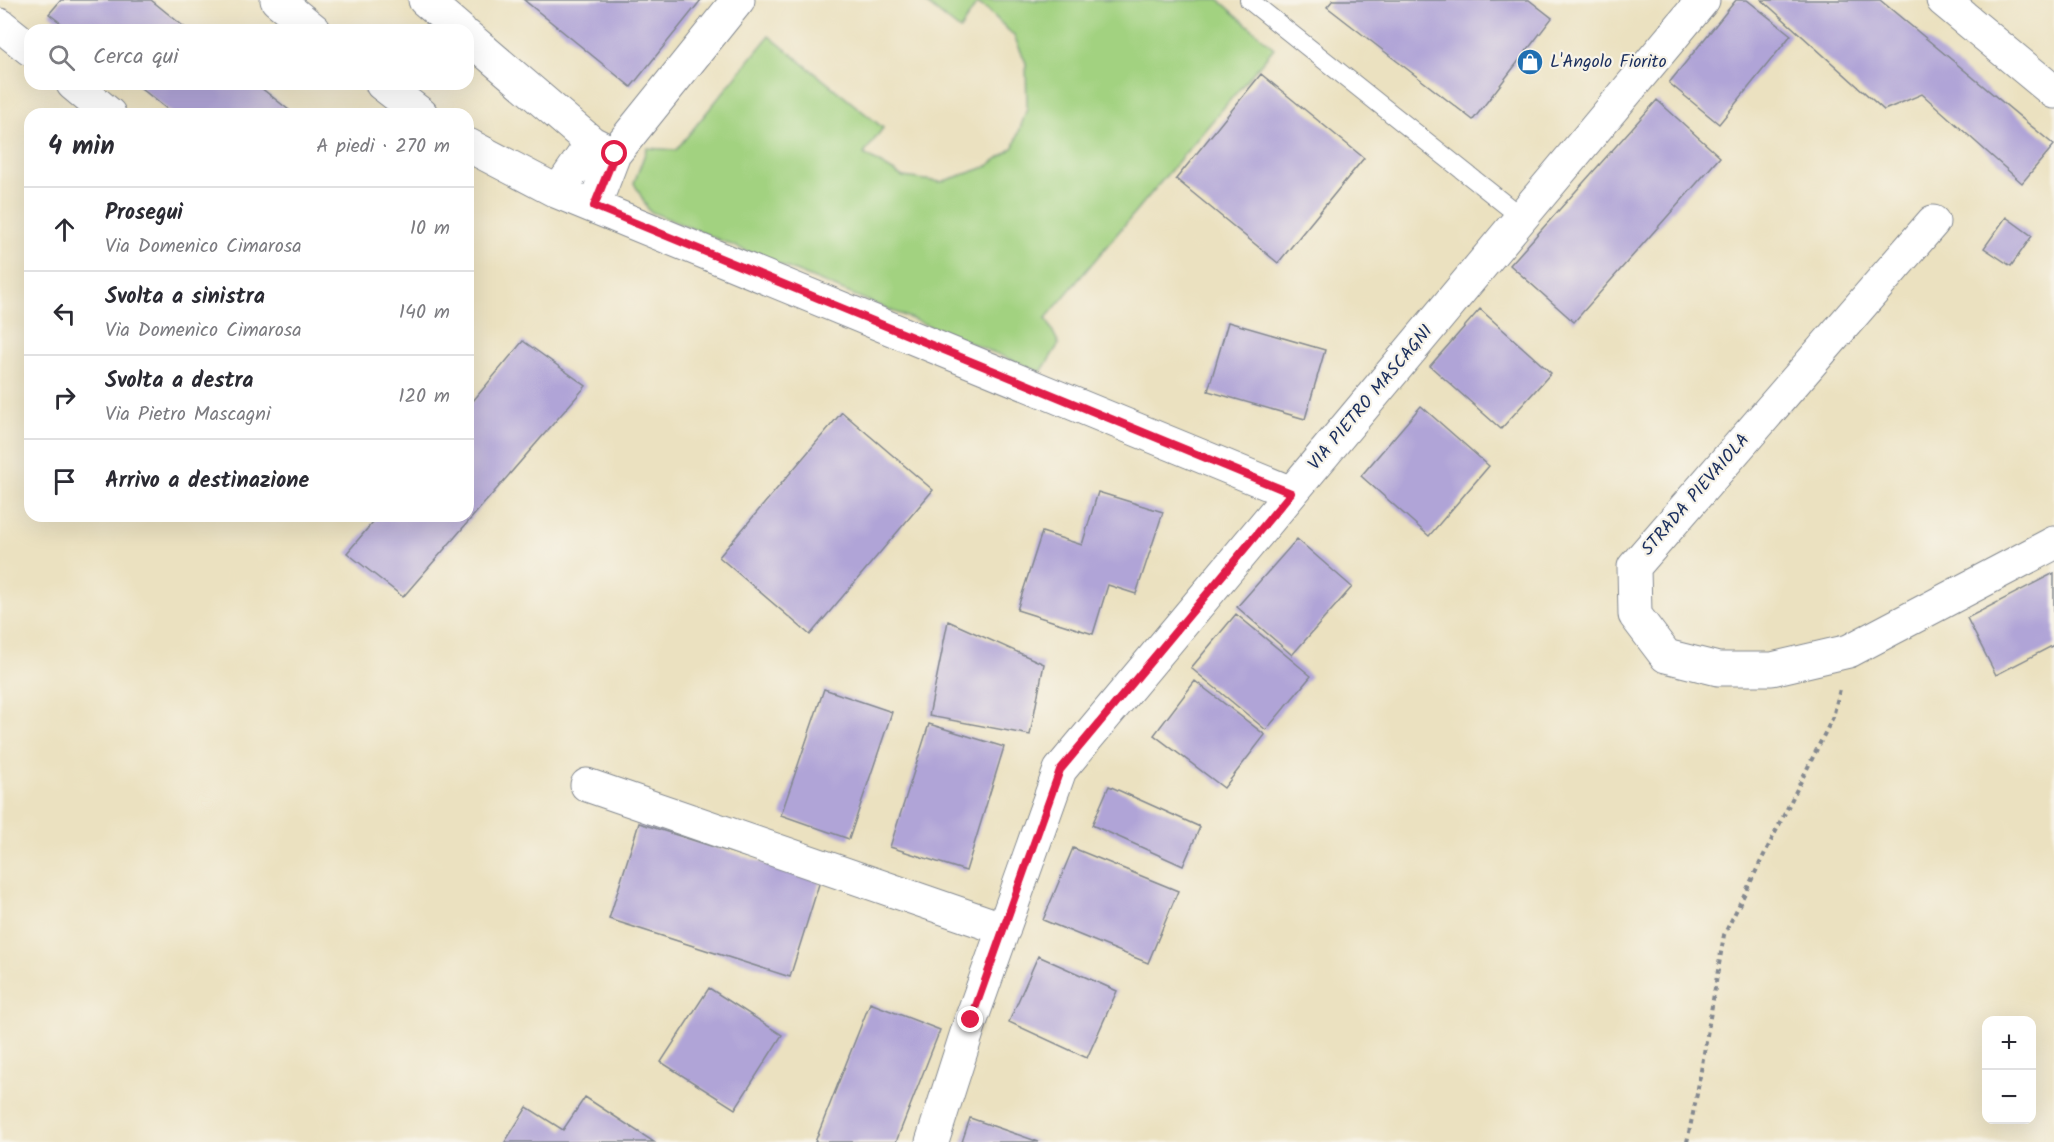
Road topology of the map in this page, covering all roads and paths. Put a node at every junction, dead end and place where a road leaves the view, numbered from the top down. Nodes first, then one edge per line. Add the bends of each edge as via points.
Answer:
1 (277, 0) edge
2 (425, 0) edge
3 (738, 0) edge
4 (1249, 0) edge
5 (1702, 0) edge
6 (1943, 0) edge
7 (307, 24) edge
8 (453, 24) edge
9 (0, 25) edge
10 (474, 42) edge
11 (24, 44) edge
12 (80, 90) edge
13 (390, 90) edge
14 (2054, 92) edge
15 (103, 108) edge
16 (413, 108) edge
17 (474, 149) edge
18 (603, 149) junction
19 (558, 192) junction
20 (594, 206) junction
21 (1521, 218) junction
22 (1933, 222) dead end
23 (1291, 493) junction
24 (2054, 543) edge
25 (1849, 651) junction
26 (587, 784) dead end
27 (1004, 929) junction
28 (932, 1142) edge
29 (1687, 1142) edge

1 - 7 street
2 - 8 street
3 - 18 street
4 - 21 lane
5 - 21 street, VIA PIETRO MASCAGNI
6 - 14 street
9 - 11 street
10 - 18 street
12 - 15 street
13 - 16 street
17 - 19 street
18 - 19 street
18 - 20 street
19 - 20 street
20 - 23 street
21 - 23 street, VIA PIETRO MASCAGNI
22 - 25 street, STRADA PIEVAIOLA via 1634,567 1635,615 1666,656 1718,669 1772,669
23 - 27 street, VIA PIETRO MASCAGNI via 1060,770
24 - 25 street, STRADA PIEVAIOLA
25 - 29 path via 1833,717 1724,935
26 - 27 street
27 - 28 street, VIA PIETRO MASCAGNI

